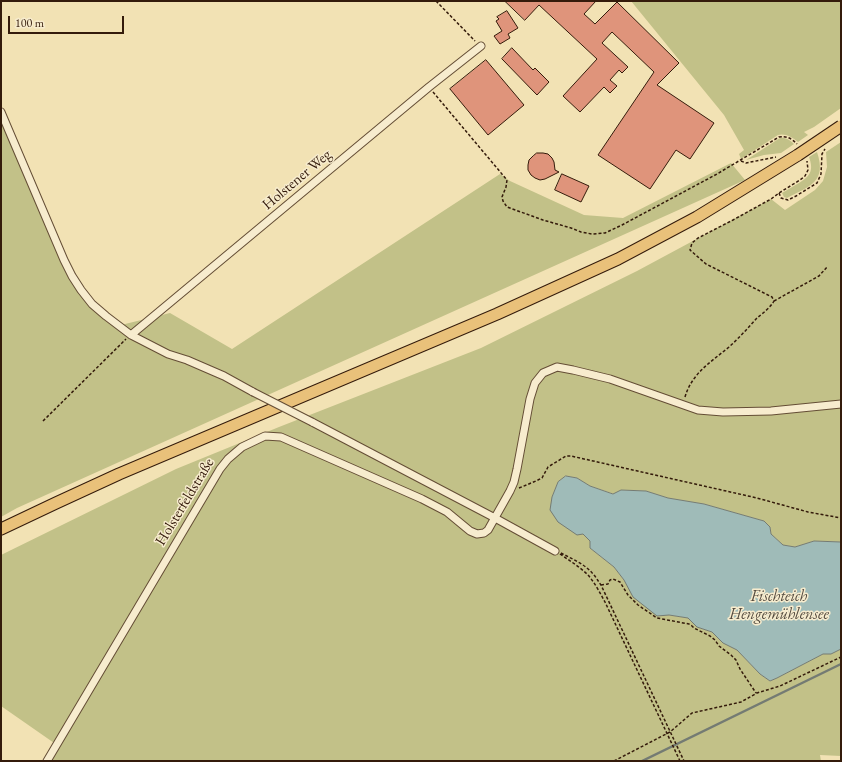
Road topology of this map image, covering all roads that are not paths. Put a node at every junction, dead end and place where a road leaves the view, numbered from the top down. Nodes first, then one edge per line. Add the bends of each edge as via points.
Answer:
1 (480, 46) road end
2 (1, 112) edge
3 (841, 126) edge
4 (131, 335) junction
5 (841, 404) edge
6 (495, 518) junction
7 (1, 529) edge
8 (555, 551) road end
9 (47, 761) edge

1 - 4 street, Holstener Weg
2 - 4 street via 72,276 92,304
3 - 7 main road, bridge via 697,217 618,259 498,314 126,471
4 - 6 street, bridge via 168,354 224,376
5 - 6 street via 771,411 698,410 610,379 557,367 543,373 535,383 517,469 510,491
6 - 8 street
6 - 9 street, Holsterfeldstraße via 488,530 477,534 447,512 422,499 281,437 264,436 242,447 228,458 212,480

